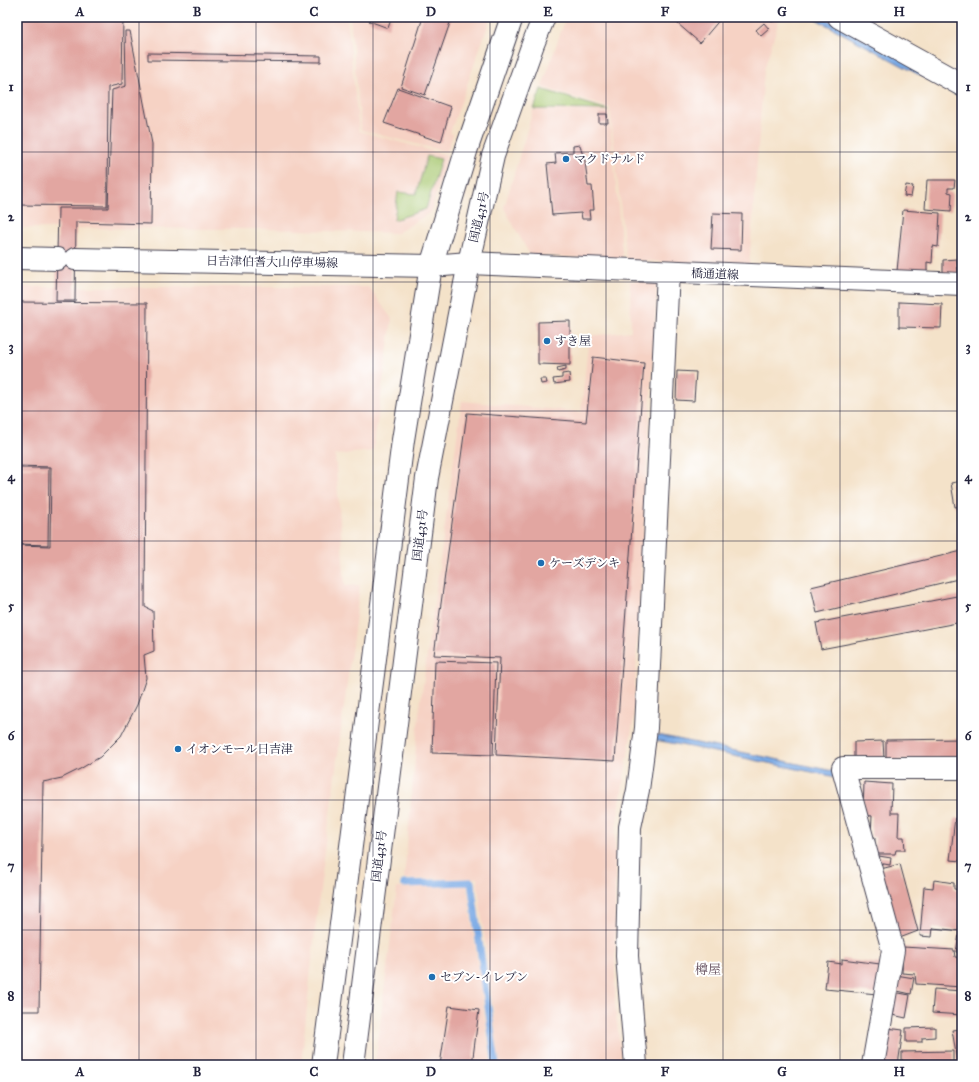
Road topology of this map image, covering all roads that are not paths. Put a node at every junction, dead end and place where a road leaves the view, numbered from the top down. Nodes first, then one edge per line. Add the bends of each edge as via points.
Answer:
1 (512, 17) edge
2 (544, 17) edge
3 (839, 17) edge
4 (962, 85) edge
5 (17, 258) edge
6 (468, 263) junction
7 (431, 266) junction
8 (668, 272) junction
9 (962, 284) edge
10 (962, 768) edge
11 (323, 1065) edge
12 (353, 1065) edge
13 (636, 1065) edge
14 (873, 1065) edge

1 - 7 main road via 467,148
2 - 6 main road, 国道431号 via 493,156
3 - 4 main road
5 - 7 main road, 日吉津伯耆大山停車場線
6 - 7 main road, 日吉津伯耆大山停車場線
6 - 8 main road, 橋通道線
6 - 12 main road, 国道431号 via 427,478
7 - 11 main road via 403,440
8 - 9 main road, 橋通道線
8 - 13 main road via 646,728 630,827 627,956
10 - 14 main road via 843,768 893,950

